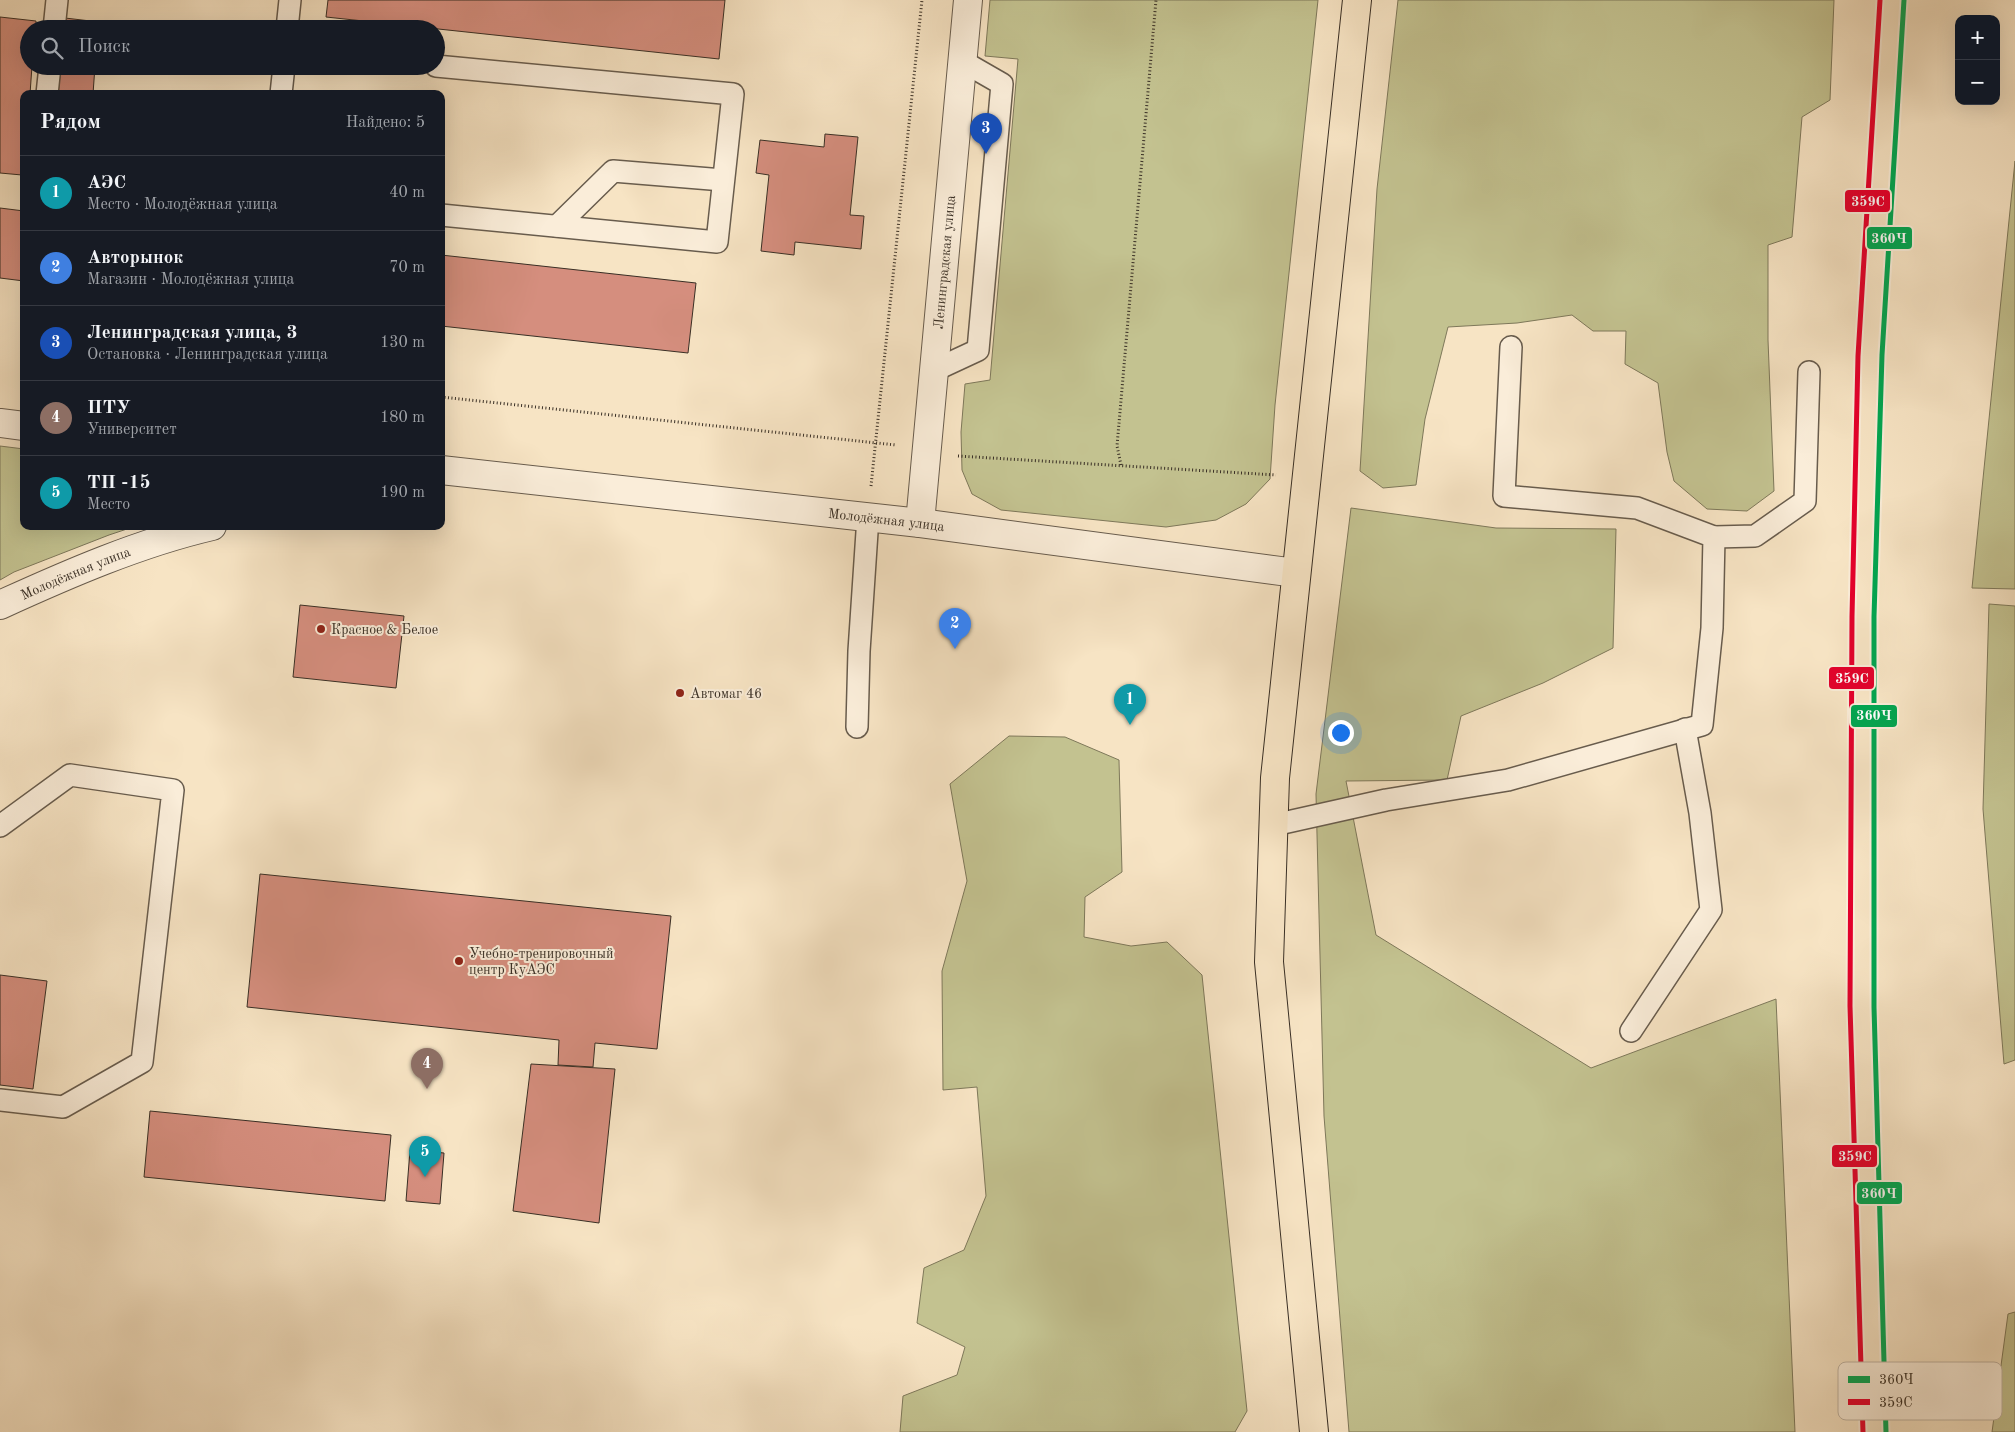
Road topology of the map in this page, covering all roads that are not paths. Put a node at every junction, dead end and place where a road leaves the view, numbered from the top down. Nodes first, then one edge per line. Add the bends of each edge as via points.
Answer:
1 (57, 0) edge
2 (290, 0) edge
3 (968, 0) edge
4 (1357, 0) edge
5 (55, 20) edge
6 (288, 20) edge
7 (962, 61) junction
8 (445, 67) edge
9 (49, 75) edge
10 (283, 75) edge
11 (47, 90) edge
12 (281, 90) edge
13 (723, 180) junction
14 (445, 215) edge
15 (557, 226) junction
16 (1511, 347) dead end
17 (935, 370) junction
18 (1809, 372) dead end
19 (0, 423) edge
20 (20, 426) edge
21 (445, 470) edge
22 (476, 473) junction
23 (445, 479) edge
24 (868, 517) junction
25 (920, 523) junction
26 (196, 530) edge
27 (1714, 537) junction
28 (1296, 572) junction
29 (0, 605) edge
30 (857, 727) dead end
31 (1685, 729) junction
32 (1274, 825) junction
33 (0, 826) edge
34 (1631, 1031) dead end
35 (0, 1100) edge
36 (1314, 1432) edge

1 - 5 lane
2 - 6 lane
3 - 7 street, Ленинградская улица
4 - 28 main road
7 - 17 street, Ленинградская улица
7 - 17 lane via 1002,84 978,350
8 - 13 lane via 733,94
9 - 11 lane
10 - 12 lane
13 - 15 lane via 613,171
13 - 15 lane via 716,242
14 - 15 lane
16 - 27 lane via 1504,496 1637,508
17 - 25 street, Ленинградская улица
18 - 27 lane via 1805,501 1755,536
19 - 20 street
21 - 22 street, Молодёжная улица
22 - 23 street, Молодёжная улица
22 - 24 street, Молодёжная улица
24 - 25 street, Молодёжная улица
24 - 30 lane
25 - 28 street, Молодёжная улица
26 - 29 street, Молодёжная улица via 72,572
27 - 31 lane via 1712,628 1702,725
28 - 32 main road via 1275,778
31 - 32 lane via 1508,780 1386,800
31 - 34 lane via 1700,813 1711,910
32 - 36 main road via 1269,962
33 - 35 lane via 70,775 173,790 142,1062 62,1107

